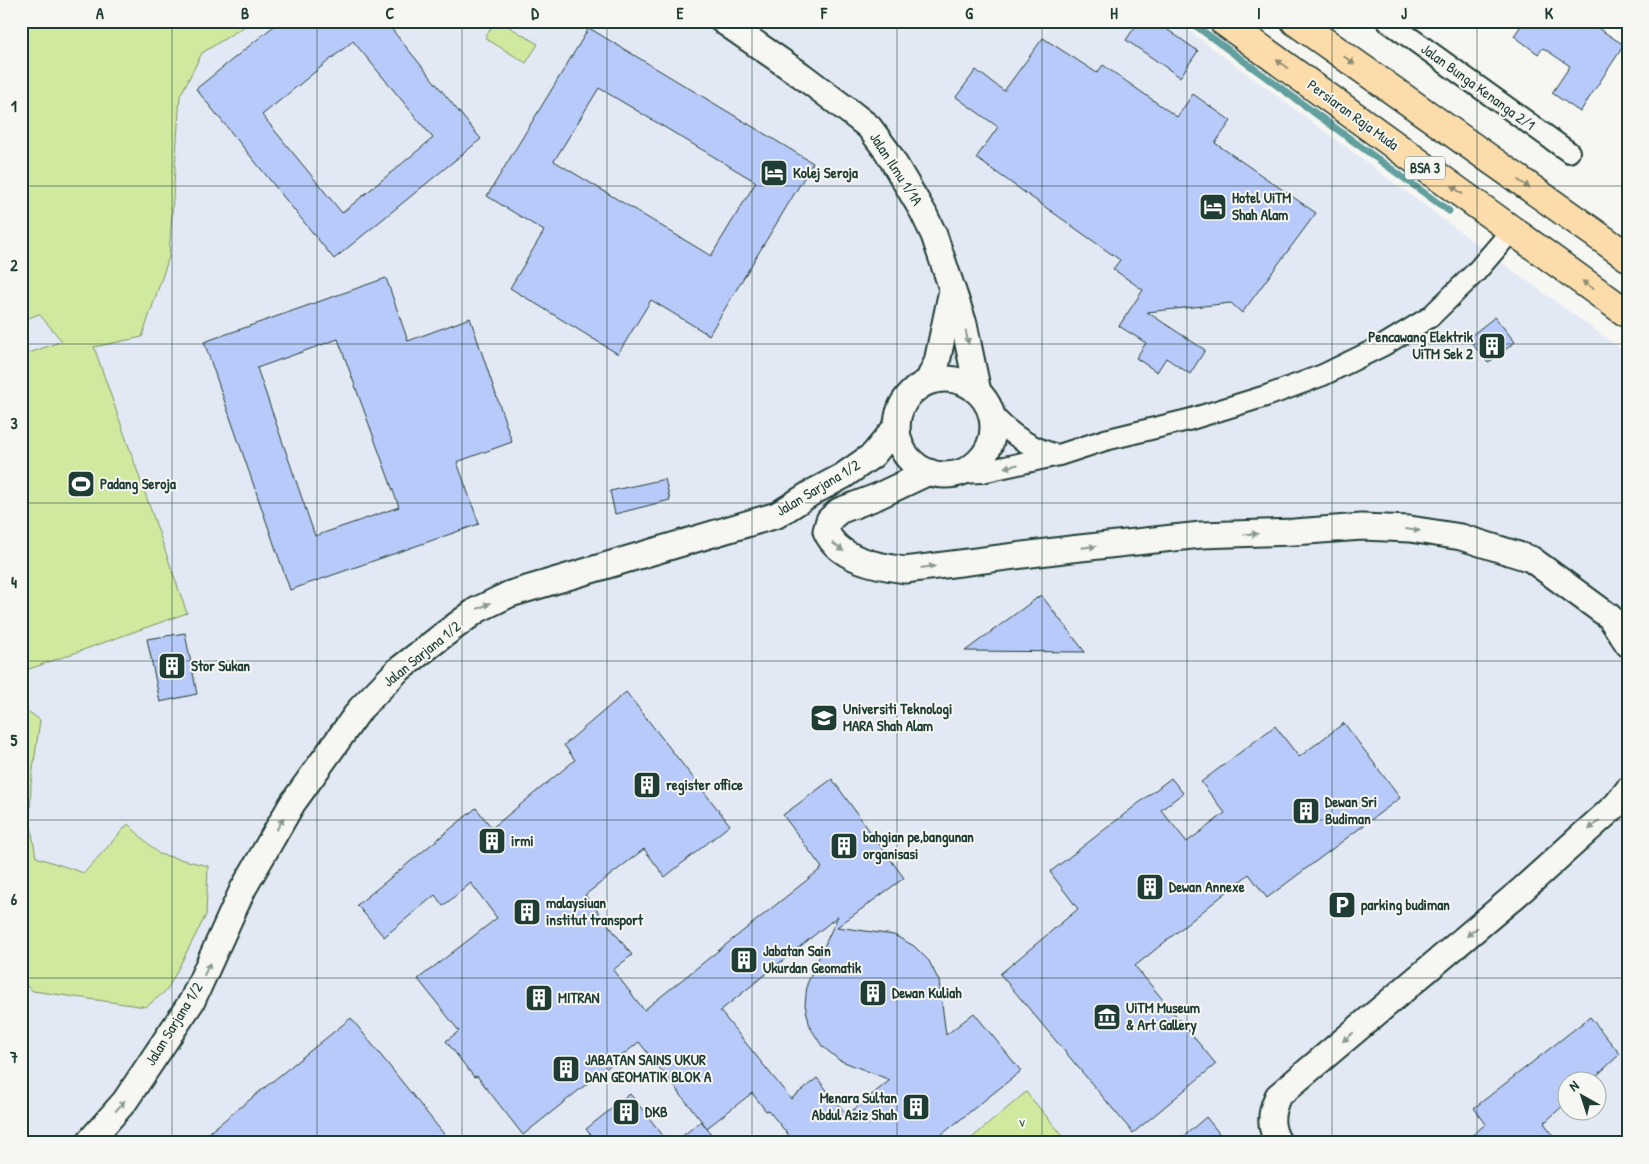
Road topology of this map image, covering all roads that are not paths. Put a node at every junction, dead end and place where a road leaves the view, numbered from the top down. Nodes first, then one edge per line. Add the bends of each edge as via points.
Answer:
1 (723, 21) edge
2 (1223, 21) edge
3 (1295, 21) edge
4 (1387, 21) edge
5 (1569, 152) dead end
6 (1512, 230) junction
7 (1628, 257) edge
8 (952, 290) junction
9 (1628, 314) edge
10 (928, 382) junction
11 (978, 392) junction
12 (992, 414) junction
13 (897, 426) junction
14 (1059, 455) junction
15 (929, 472) junction
16 (959, 473) junction
17 (1628, 644) edge
18 (1628, 790) edge
19 (88, 1143) edge
20 (1279, 1143) edge

1 - 8 street, Jalan Ilmu 1/1A via 869,127 924,212
6 -> 2 main road, Persiaran Raja Muda / BSA 3
3 -> 7 main road
4 - 5 street, Jalan Bunga Kenanga 2/1
9 -> 6 main road, Persiaran Raja Muda / BSA 3
6 - 14 street via 1476,272 1430,317 1355,360 1269,395
8 - 10 street, Jalan Ilmu 1/1A via 937,362
8 -> 11 street via 964,324
10 - 11 street via 939,379 960,381
10 - 13 street via 906,399
11 - 12 street
12 - 14 street via 1002,426 1028,445
12 - 16 street via 992,439 987,450 980,460
13 - 15 street via 906,454 912,462
19 -> 13 street, Jalan Sarjana 1/2 via 125,1100 192,1001 243,889 292,804 361,708 397,671 477,610 510,594 777,515 873,455
14 -> 16 street via 982,472
15 - 16 street
15 -> 17 street, Jalan Sarjana 1/2 via 839,511 829,520 826,531 830,541 854,558 905,570 1201,536 1362,527 1410,529 1461,537 1531,559 1610,617
18 -> 20 street via 1523,889 1278,1096 1273,1106 1271,1127

